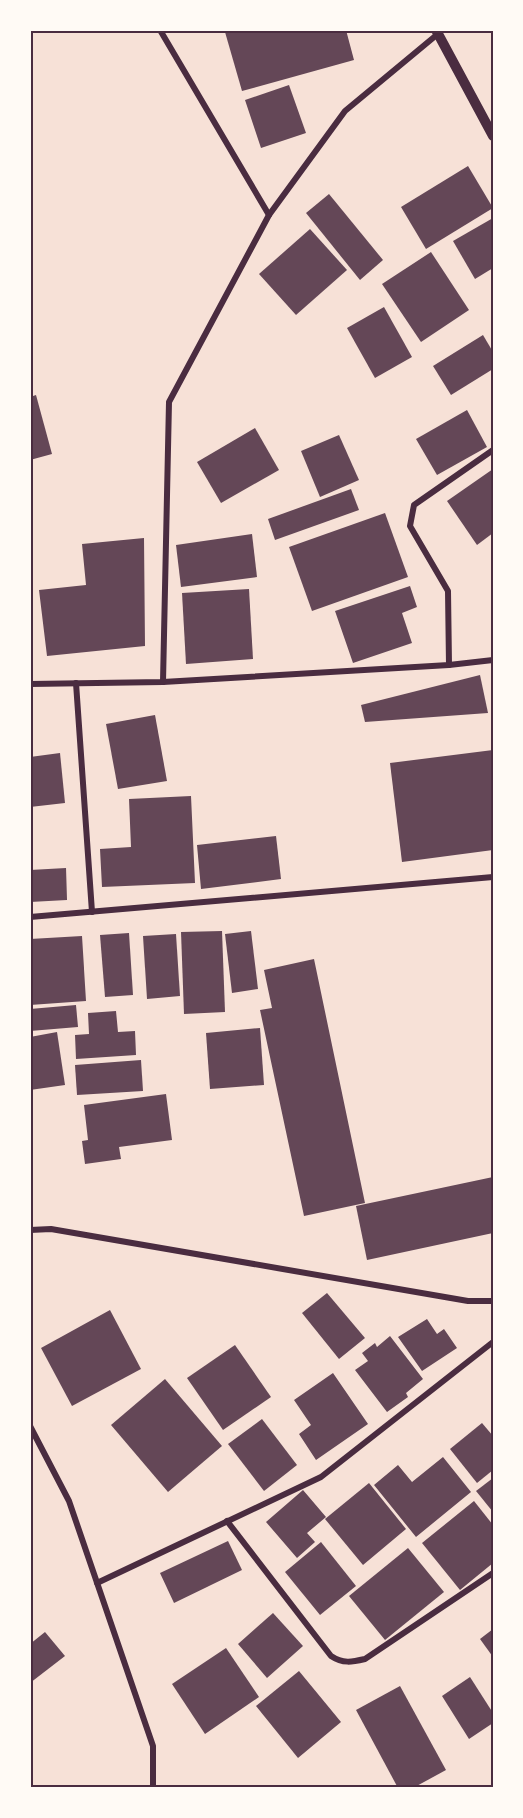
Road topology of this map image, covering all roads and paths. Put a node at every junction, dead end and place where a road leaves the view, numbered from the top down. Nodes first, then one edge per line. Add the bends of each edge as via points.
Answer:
1 (160, 30) edge
2 (439, 31) edge
3 (493, 136) edge
4 (269, 216) junction
5 (493, 450) edge
6 (493, 660) edge
7 (449, 665) junction
8 (163, 682) junction
9 (76, 683) junction
10 (30, 684) edge
11 (493, 877) edge
12 (92, 912) junction
13 (30, 917) edge
14 (30, 1230) edge
15 (493, 1301) edge
16 (493, 1342) edge
17 (30, 1426) edge
18 (227, 1521) junction
19 (493, 1573) edge
20 (97, 1583) junction
21 (153, 1788) edge

1 - 4 street
2 - 3 street
2 - 4 street via 345,111
4 - 8 street via 169,402
5 - 7 street via 414,505 410,526 448,591
6 - 7 street
7 - 8 street
8 - 9 street
9 - 10 street
9 - 12 street
11 - 12 street
12 - 13 street
14 - 15 street via 51,1229 468,1301
16 - 18 street via 321,1477
17 - 20 street via 69,1501
18 - 19 street via 332,1656 348,1663 365,1659
18 - 20 street
20 - 21 street via 153,1746

